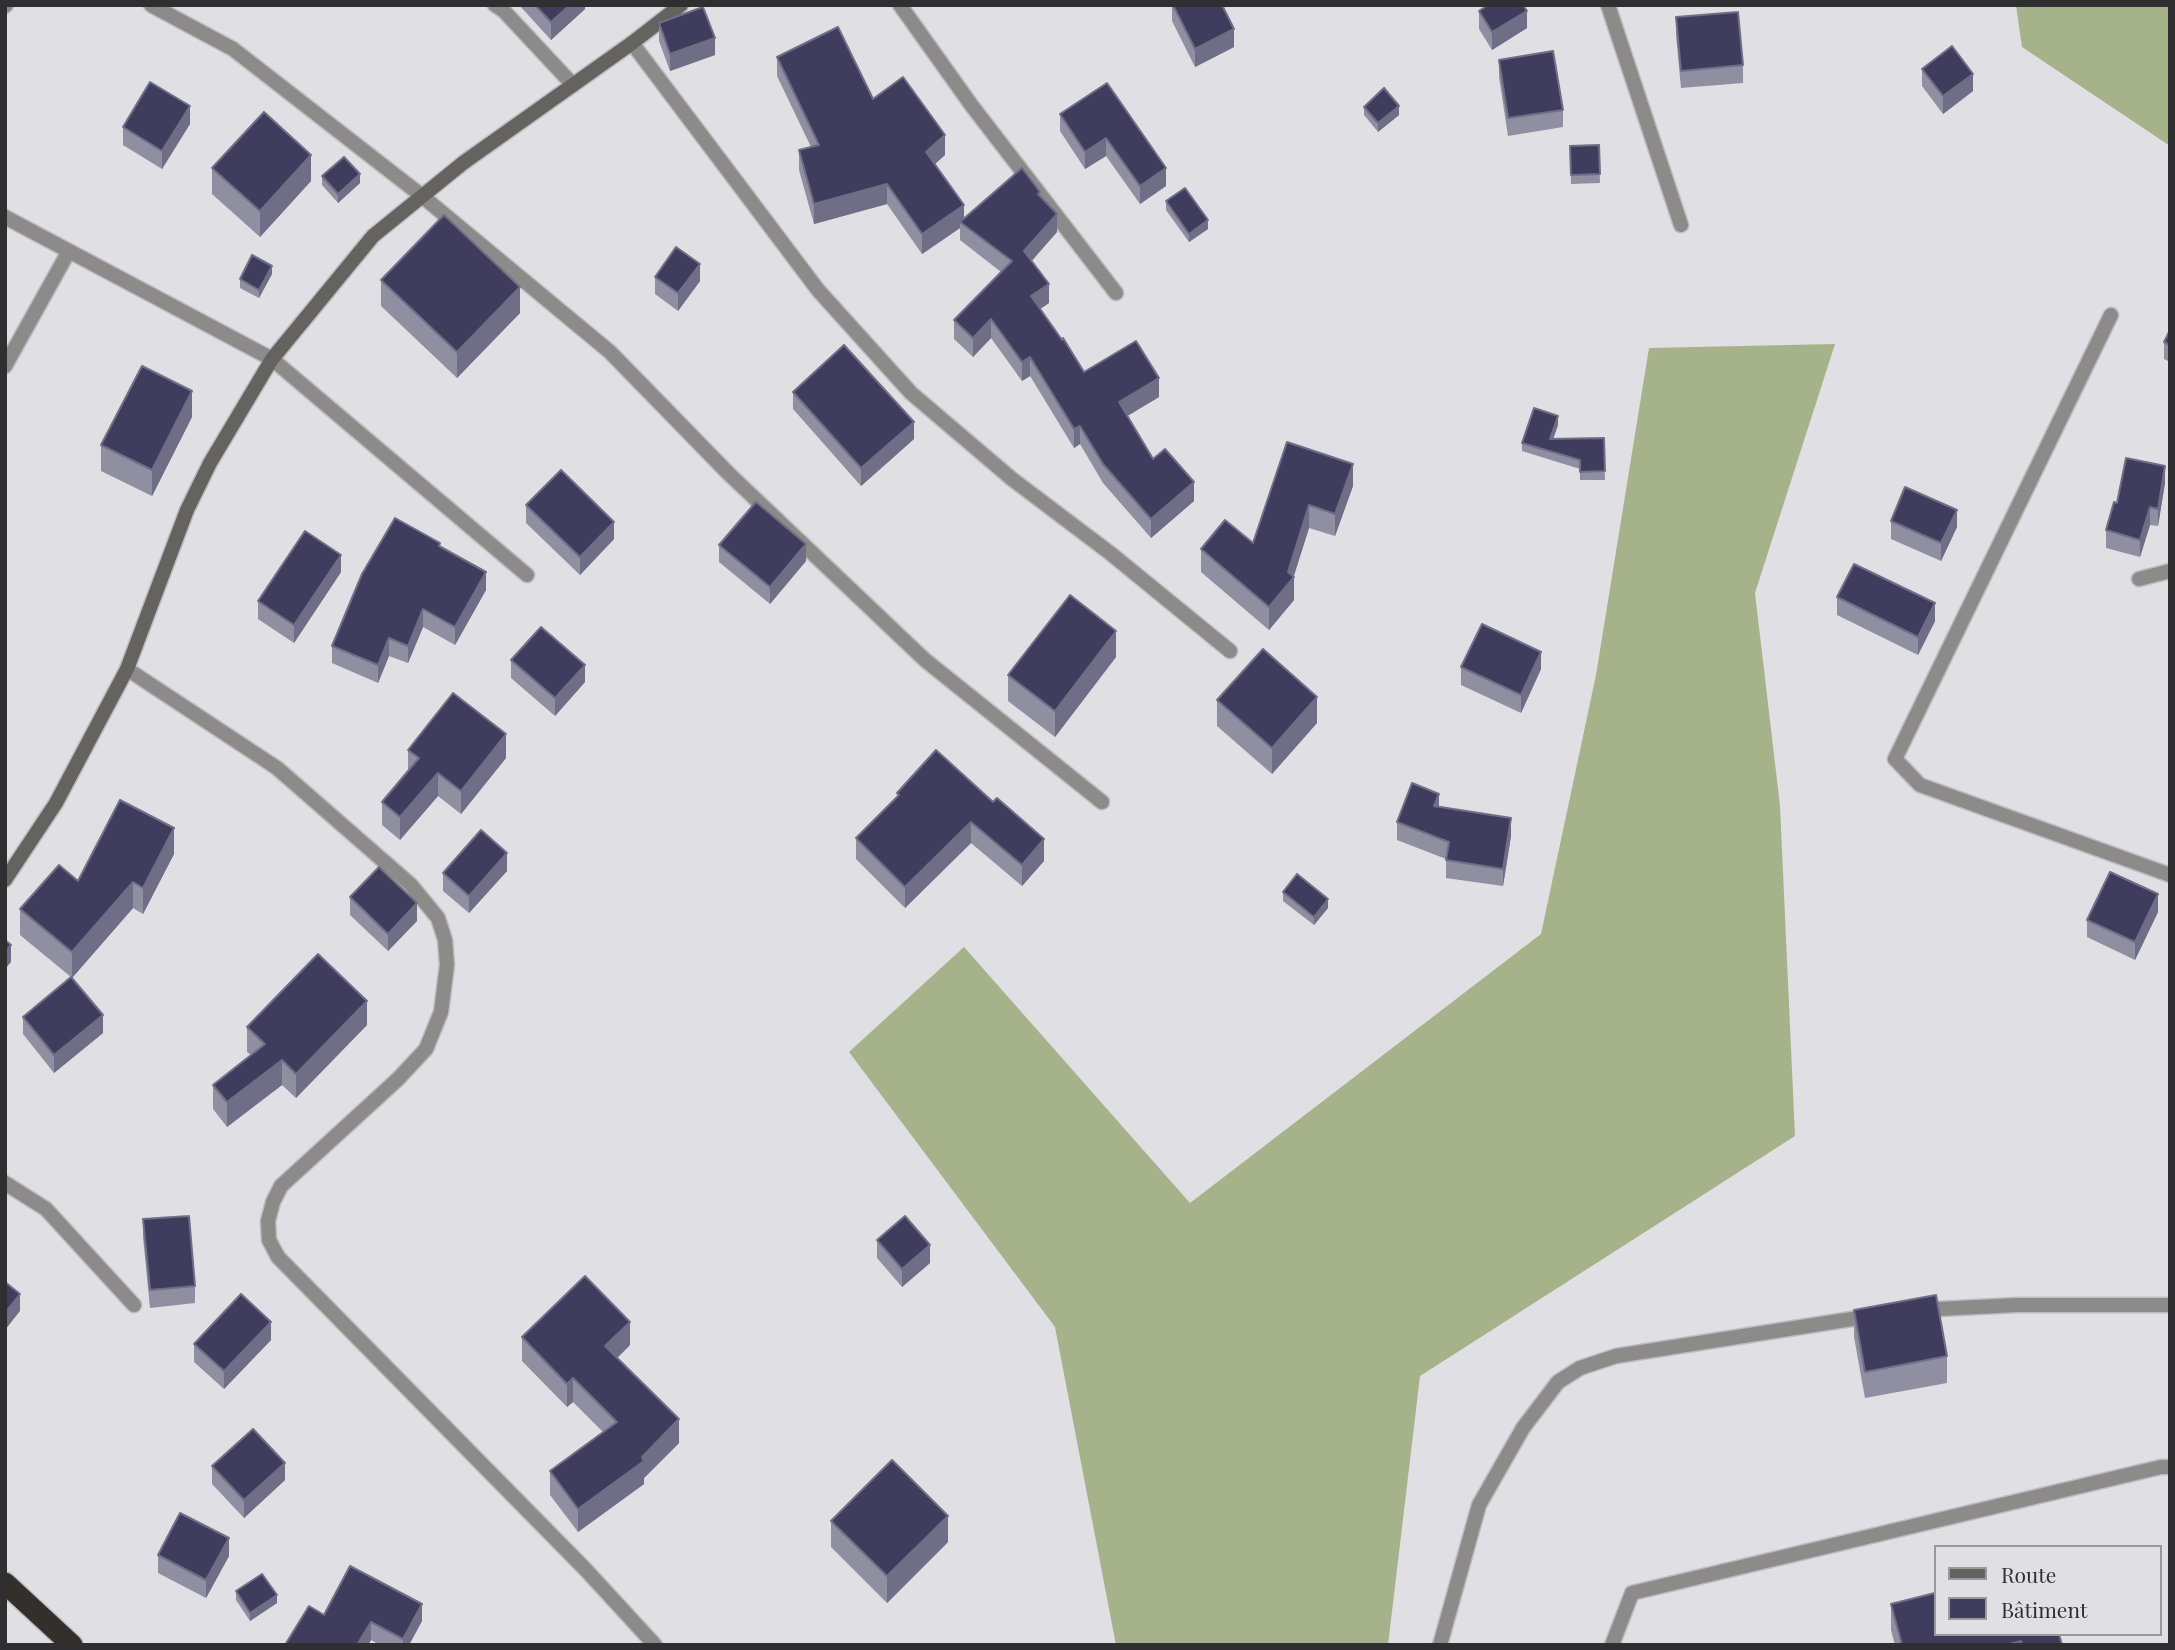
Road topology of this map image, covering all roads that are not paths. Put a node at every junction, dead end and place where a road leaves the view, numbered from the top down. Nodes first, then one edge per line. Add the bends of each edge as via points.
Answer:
1 (151, 5) edge
2 (495, 5) edge
3 (681, 5) edge
4 (900, 5) edge
5 (1608, 5) edge
6 (632, 43) junction
7 (573, 85) junction
8 (422, 196) junction
9 (5, 217) edge
10 (1681, 225) dead end
11 (69, 251) junction
12 (1116, 293) dead end
13 (2111, 315) dead end
14 (272, 359) junction
15 (5, 366) edge
16 (2170, 571) edge
17 (527, 575) dead end
18 (2139, 579) dead end
19 (1230, 652) dead end
20 (127, 669) junction
21 (1102, 802) dead end
22 (2170, 874) edge
23 (5, 880) edge
24 (5, 1183) edge
25 (134, 1305) dead end
26 (2170, 1305) edge
27 (1910, 1310) edge
28 (1883, 1314) edge
29 (2170, 1467) edge
30 (5, 1583) edge
31 (72, 1645) edge
32 (654, 1645) edge
33 (1440, 1645) edge
34 (1612, 1645) edge

1 - 8 street via 233,49
2 - 7 street
3 - 6 street
4 - 12 street
5 - 10 street
6 - 7 street
6 - 19 street via 818,290 911,393
7 - 8 street
8 - 14 street via 373,236
8 - 21 street via 610,352 728,473 925,660
9 - 11 street
11 - 14 street
11 - 15 street
13 - 22 street via 1895,759 1920,785
14 - 17 street
14 - 20 street via 209,463 187,510
16 - 18 street
20 - 23 street via 56,803
20 - 32 street via 277,768 411,885 438,918 446,940 447,965 441,1012 426,1049 281,1186 270,1212 269,1240 278,1257
24 - 25 street via 47,1209
26 - 27 street
28 - 33 street via 1616,1356 1580,1368 1558,1382 1523,1428 1479,1505
29 - 34 street via 1632,1593
30 - 31 highway

